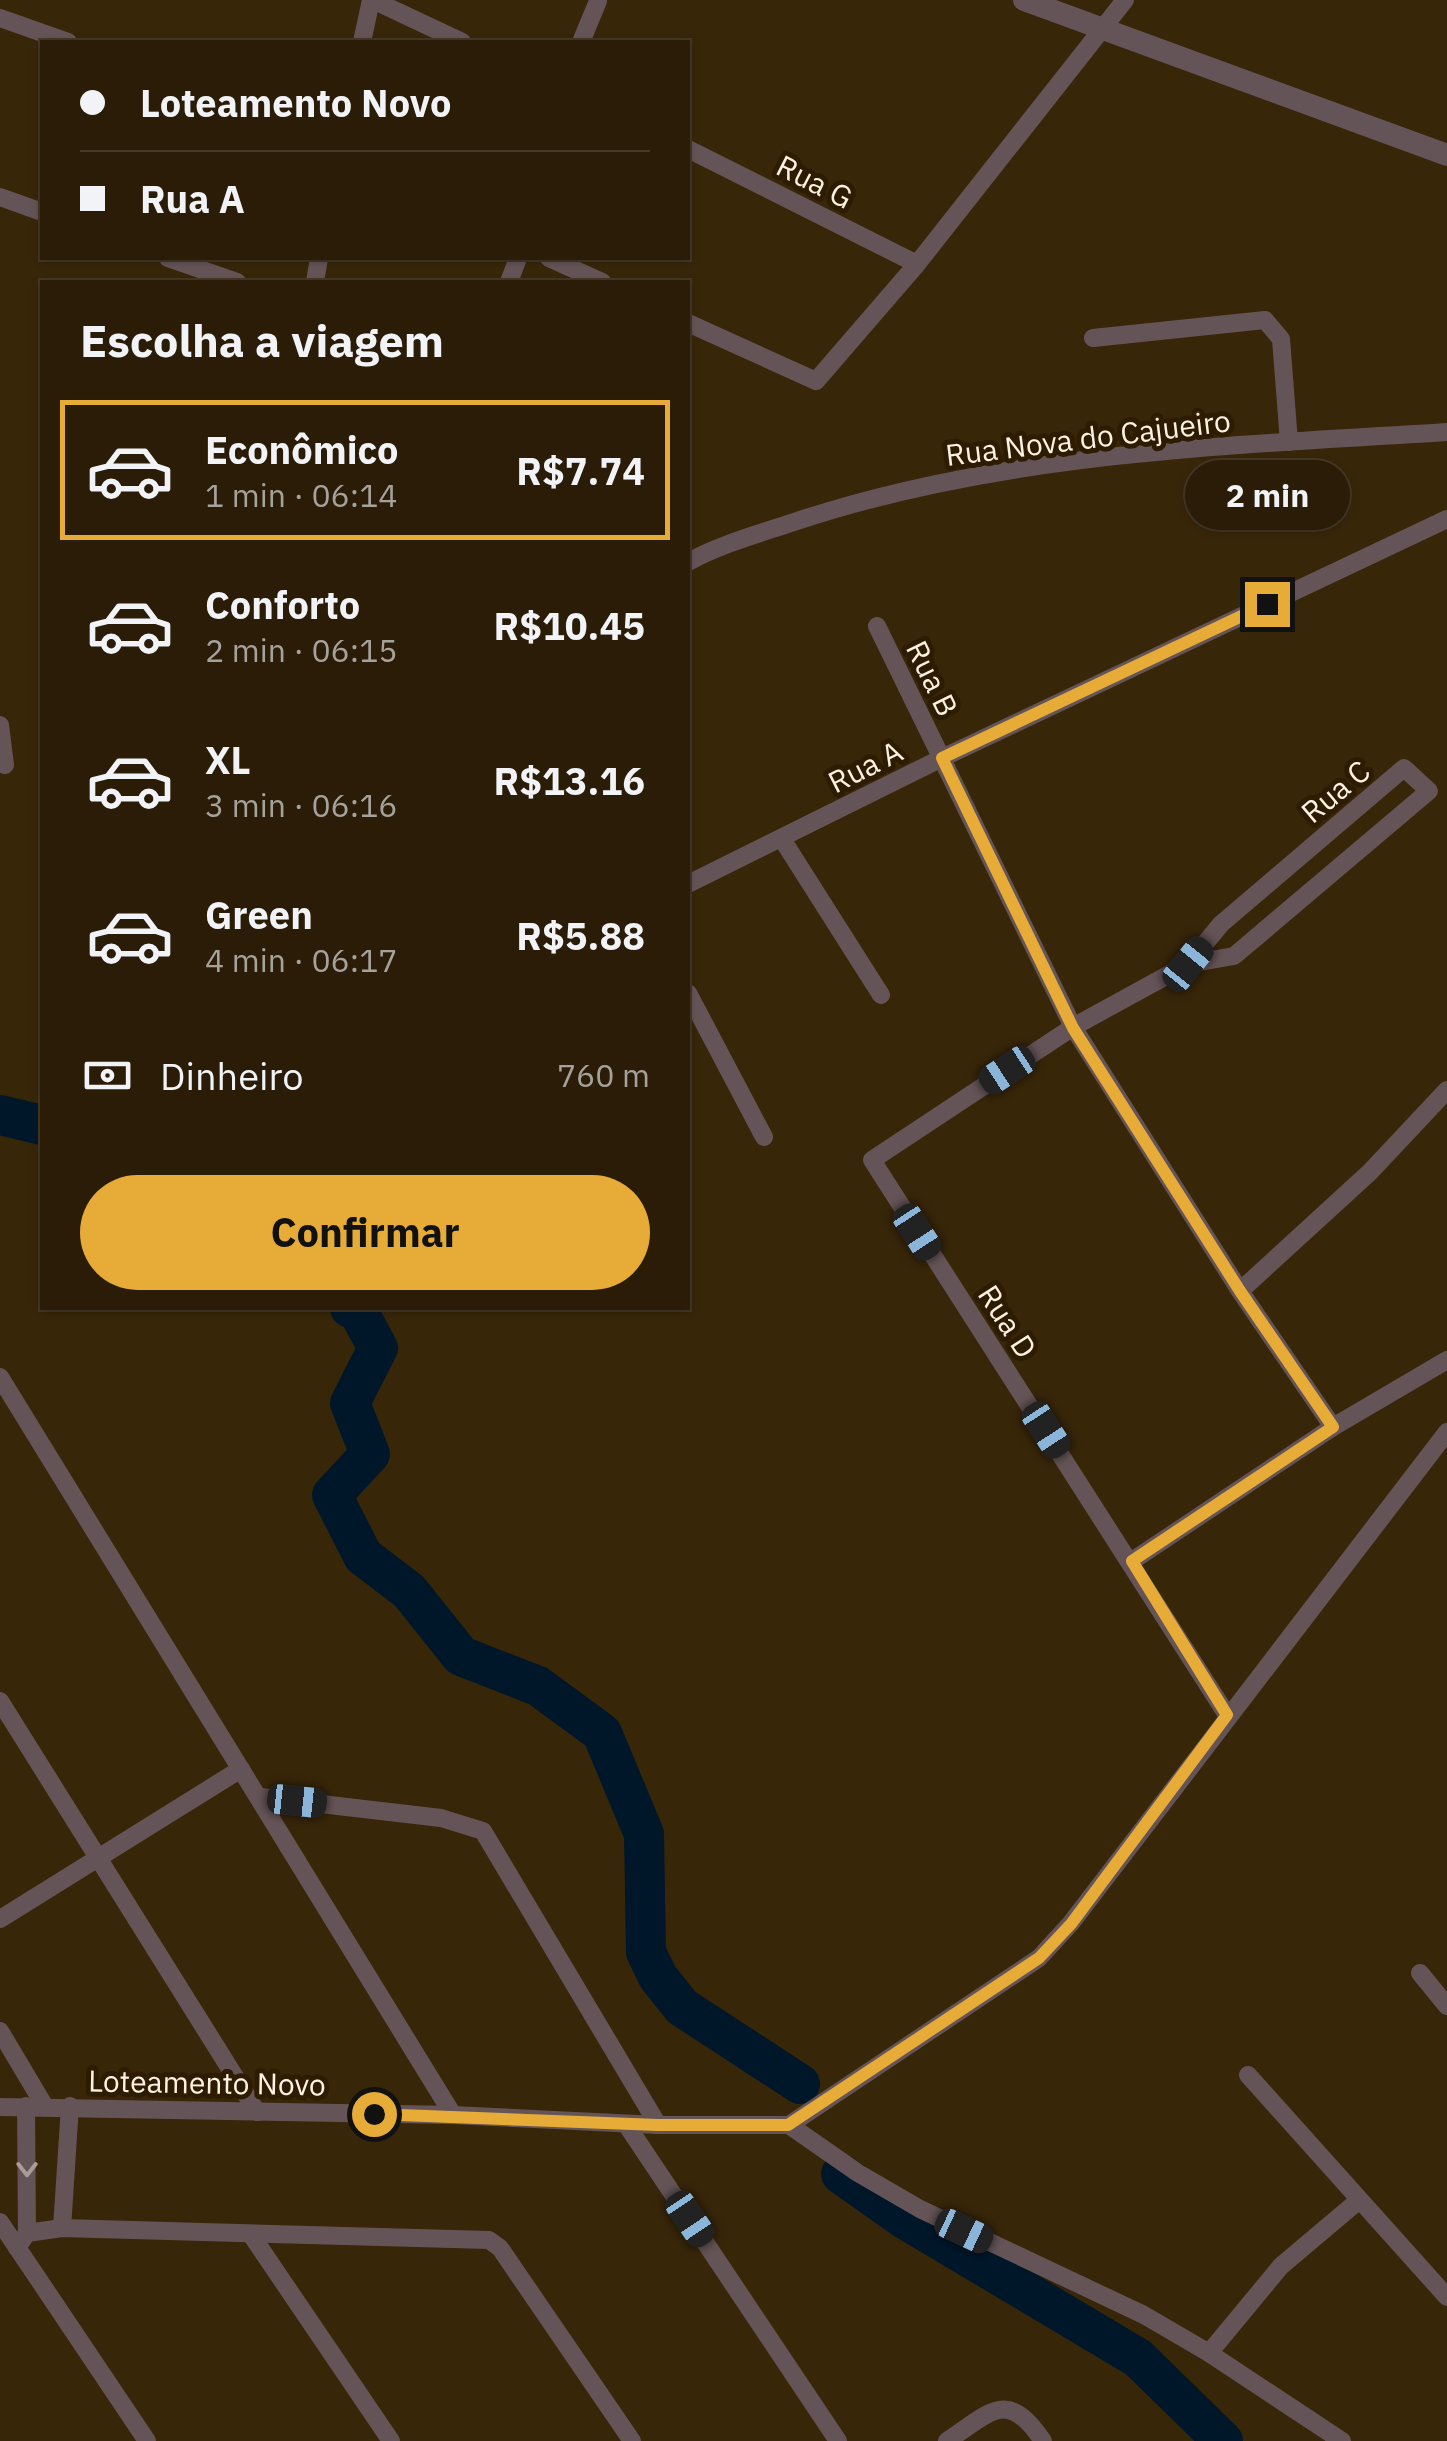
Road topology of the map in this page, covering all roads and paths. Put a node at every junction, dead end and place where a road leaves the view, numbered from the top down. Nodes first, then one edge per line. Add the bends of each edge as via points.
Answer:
1 (372, 0) edge
2 (1024, 0) edge
3 (1125, 0) edge
4 (598, 1) edge
5 (0, 18) edge
6 (1104, 26) junction
7 (62, 40) edge
8 (362, 40) edge
9 (458, 40) edge
10 (582, 40) edge
11 (690, 150) edge
12 (1447, 155) edge
13 (0, 197) edge
14 (40, 211) edge
15 (174, 260) edge
16 (553, 260) edge
17 (917, 264) junction
18 (231, 280) edge
19 (598, 280) edge
20 (690, 324) edge
21 (1093, 338) dead end
22 (1447, 432) edge
23 (1290, 442) junction
24 (1447, 519) edge
25 (690, 561) edge
26 (876, 626) dead end
27 (0, 724) edge
28 (942, 758) junction
29 (6, 764) dead end
30 (782, 839) junction
31 (1284, 871) junction
32 (690, 883) edge
33 (1304, 899) junction
34 (1188, 964) junction
35 (881, 995) dead end
36 (690, 997) edge
37 (1073, 1028) junction
38 (1447, 1090) edge
39 (764, 1137) dead end
40 (872, 1160) joint
41 (1240, 1291) junction
42 (1447, 1360) edge
43 (0, 1377) edge
44 (1333, 1427) junction
45 (1447, 1432) edge
46 (1132, 1561) junction
47 (0, 1701) edge
48 (1227, 1715) junction
49 (241, 1770) junction
50 (261, 1797) junction
51 (97, 1861) junction
52 (0, 1919) edge
53 (1420, 1974) dead end
54 (1447, 2006) edge
55 (0, 2031) edge
56 (1248, 2075) dead end
57 (35, 2105) junction
58 (70, 2106) junction
59 (0, 2107) edge
60 (257, 2112) junction
61 (453, 2114) junction
62 (626, 2124) junction
63 (658, 2125) junction
64 (788, 2125) junction
65 (1358, 2201) junction
66 (0, 2222) edge
67 (62, 2228) junction
68 (252, 2236) junction
69 (22, 2241) junction
70 (1447, 2297) edge
71 (1209, 2353) junction
72 (147, 2441) edge
73 (392, 2441) edge
74 (632, 2441) edge
75 (838, 2441) edge
76 (947, 2441) edge
77 (1043, 2441) edge
78 (1342, 2441) edge

1 - 8 street
1 - 9 street
2 - 6 street
3 - 6 street
4 - 10 street
5 - 7 street
6 - 12 street
6 - 17 street
11 - 17 street, Rua G
13 - 14 street
15 - 18 street
16 - 19 street
17 - 20 street via 816,381
21 - 23 street via 1265,320 1281,339
22 - 23 street, Rua Nova do Cajueiro
23 - 25 street, Rua Nova do Cajueiro via 975,474 840,507
24 - 28 street, Rua A
26 - 28 street, Rua B
27 - 29 street
28 - 30 street, Rua A
28 - 37 street, Rua B
30 - 32 street, Rua A
30 - 35 street
31 - 33 street
31 - 33 street, Rua C via 1404,768 1429,790
31 - 34 street, Rua C via 1214,930
33 - 34 street, Rua C via 1234,956
34 - 37 street, Rua C
36 - 39 street
37 - 40 street, Rua C
37 - 41 street, Rua B
38 - 41 street via 1370,1172
40 - 46 street, Rua D
41 - 44 street, Rua B
42 - 44 street
43 - 49 street
44 - 46 street
45 - 48 street
46 - 48 street, Rua D
47 - 51 street
48 - 64 street via 1039,1958
49 - 50 street
49 - 51 street
50 - 61 street
50 - 63 street via 441,1818 483,1831
51 - 52 street
51 - 60 street
53 - 54 street
55 - 57 street
56 - 65 street
57 - 58 street, Loteamento Novo
57 - 59 street, Loteamento Novo
57 -> 69 street
58 - 60 street, Loteamento Novo
58 - 67 street
60 - 61 street, Loteamento Novo
61 - 62 street, Loteamento Novo
62 - 63 street, Loteamento Novo
62 - 75 street
63 - 64 street, Loteamento Novo
64 - 71 street via 920,2209 1144,2315
65 - 70 street
65 - 71 street via 1273,2274
66 - 69 street
67 - 68 street
67 - 69 street
68 - 73 street
68 - 74 street via 476,2237 494,2243
69 - 72 street
71 - 78 street
76 - 77 street via 998,2408 1012,2408

